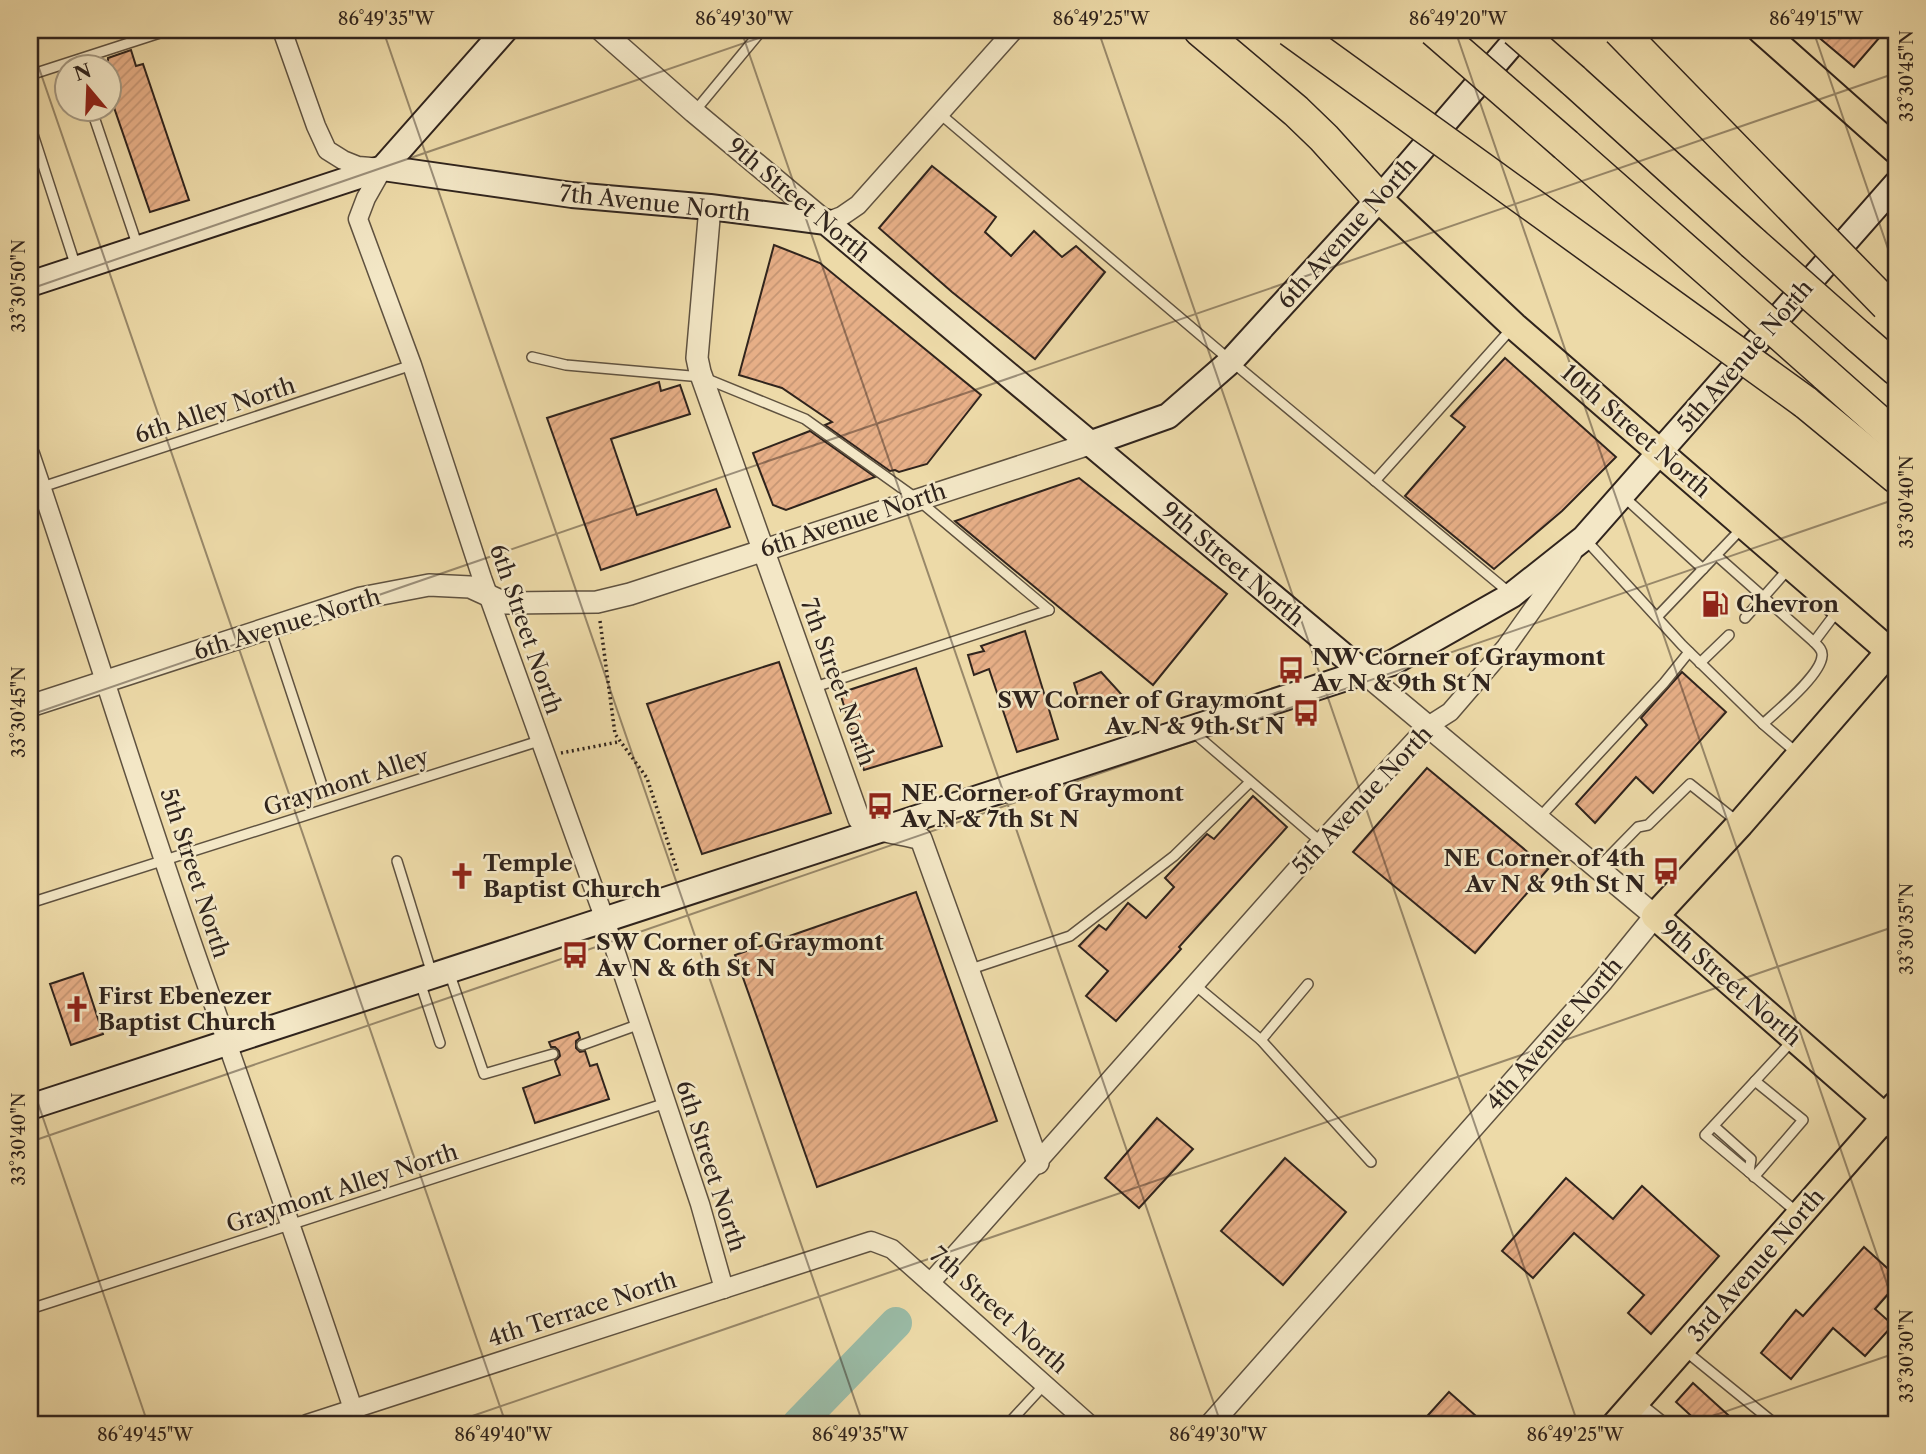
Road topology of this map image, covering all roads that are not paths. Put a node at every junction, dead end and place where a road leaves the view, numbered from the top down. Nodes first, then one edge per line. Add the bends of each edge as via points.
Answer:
1 (169, 30) edge
2 (282, 30) edge
3 (505, 30) edge
4 (601, 30) edge
5 (762, 30) edge
6 (1014, 30) edge
7 (1200, 30) edge
8 (1290, 30) edge
9 (1434, 30) edge
10 (1516, 30) edge
11 (1524, 30) edge
12 (1619, 30) edge
13 (1770, 33) edge
14 (106, 52) edge
15 (52, 69) edge
16 (30, 75) edge
17 (694, 112) junction
18 (939, 113) junction
19 (96, 122) edge
20 (30, 125) edge
21 (1896, 150) edge
22 (383, 168) junction
23 (1896, 184) edge
24 (1379, 200) junction
25 (709, 207) junction
26 (826, 222) junction
27 (138, 248) junction
28 (77, 269) junction
29 (30, 284) edge
30 (1891, 310) edge
31 (1514, 326) junction
32 (532, 357) dead end
33 (1231, 361) junction
34 (412, 365) junction
35 (1896, 369) edge
36 (702, 377) junction
37 (1896, 437) edge
38 (1089, 444) junction
39 (1661, 452) junction
40 (30, 454) edge
41 (1896, 477) edge
42 (1375, 481) junction
43 (35, 489) edge
44 (1622, 495) junction
45 (917, 499) junction
46 (1745, 525) junction
47 (1584, 538) junction
48 (764, 550) junction
49 (1716, 555) junction
50 (1791, 565) junction
51 (1703, 569) junction
52 (1512, 594) junction
53 (488, 595) junction
54 (1763, 598) junction
55 (1840, 607) junction
56 (1657, 617) junction
57 (1745, 618) dead end
58 (270, 628) junction
59 (1729, 635) dead end
60 (1814, 642) junction
61 (1894, 651) edge
62 (1689, 652) junction
63 (1700, 663) junction
64 (1363, 672) junction
65 (104, 682) junction
66 (812, 688) junction
67 (30, 706) edge
68 (1763, 724) junction
69 (1428, 726) junction
70 (1189, 729) junction
71 (542, 748) junction
72 (1799, 755) junction
73 (1250, 782) junction
74 (323, 788) dead end
75 (1539, 818) junction
76 (1740, 824) junction
77 (880, 830) junction
78 (1321, 842) junction
79 (164, 860) junction
80 (397, 861) dead end
81 (1598, 868) junction
82 (30, 903) edge
83 (1655, 916) junction
84 (605, 920) junction
85 (967, 970) junction
86 (434, 976) junction
87 (1308, 984) dead end
88 (1195, 985) junction
89 (640, 1024) junction
90 (1794, 1039) junction
91 (1261, 1040) junction
92 (229, 1043) junction
93 (440, 1043) dead end
94 (582, 1045) dead end
95 (553, 1054) dead end
96 (1755, 1081) junction
97 (666, 1103) junction
98 (30, 1108) edge
99 (1893, 1116) edge
100 (1371, 1161) dead end
101 (1038, 1163) junction
102 (1752, 1175) junction
103 (1800, 1216) junction
104 (292, 1224) junction
105 (871, 1241) joint
106 (930, 1283) junction
107 (724, 1289) junction
108 (30, 1310) edge
109 (1682, 1349) junction
110 (1044, 1385) junction
111 (1634, 1404) junction
112 (356, 1417) edge
113 (1774, 1423) edge
114 (307, 1424) edge
115 (1008, 1424) edge
116 (1089, 1424) edge
117 (1211, 1424) edge
118 (1616, 1424) edge
119 (1659, 1424) edge

1 - 14 lane
2 - 22 street via 327,150 358,166
3 - 22 main road
4 - 17 street, 9th Street North
5 - 17 lane
6 - 18 street
7 - 24 highway via 1305,120
8 - 41 highway, bridge via 1805,402
9 - 37 highway, bridge
10 - 35 highway, bridge
11 - 24 main road, 6th Avenue North
12 - 30 highway, bridge
13 - 21 main road
15 - 16 lane
17 - 26 street, 9th Street North
18 - 26 street via 858,205
18 - 33 lane
19 - 27 lane
20 - 28 lane
22 - 25 main road, 7th Avenue North via 572,195
22 - 27 main road
22 - 34 street, 6th Street North via 358,219
23 - 39 main road, 5th Avenue North
24 - 31 main road, 10th Street North
24 - 33 main road, 6th Avenue North
25 - 26 main road, 7th Avenue North
25 - 36 street, 7th Street North via 697,358
26 - 38 main road, 9th Street North
27 - 28 main road
28 - 29 main road
31 - 39 main road, 10th Street North
31 - 42 lane
32 - 36 lane via 566,365
33 - 38 main road, 6th Avenue North via 1168,416
33 - 42 lane
34 - 43 lane, 6th Alley North
34 - 53 street, 6th Street North
36 - 45 lane via 805,419
36 - 48 street, 7th Street North
38 - 45 street, 6th Avenue North
38 - 64 main road, 9th Street North
39 - 44 main road, 5th Avenue North
39 - 46 main road, 10th Street North
40 - 43 street, 5th Street North
42 - 52 lane
43 - 65 street, 5th Street North
44 - 47 main road, 5th Avenue North
44 - 51 lane
45 - 48 street, 6th Avenue North
45 - 66 lane via 1049,610
46 - 49 lane
46 - 50 main road, 10th Street North
47 - 52 main road
47 - 56 lane
47 - 69 street, 5th Avenue North via 1506,647 1450,712
48 - 53 street, 6th Avenue North via 597,602 505,603
48 - 66 street, 7th Street North
49 - 51 lane
49 - 54 lane
50 - 54 lane
50 - 55 main road, 10th Street North
51 - 56 lane
52 - 64 main road via 1392,663
53 - 58 street, 6th Avenue North via 470,587 429,585 361,598
53 - 71 street, 6th Street North
54 - 57 lane
54 - 60 lane
55 - 60 lane
55 - 61 main road, 10th Street North
56 - 62 lane
58 - 65 street, 6th Avenue North
58 - 74 lane
59 - 63 lane
60 - 68 lane via 1822,657 1816,670
61 - 72 main road, 4th Avenue North
62 - 63 lane
62 - 75 lane
63 - 68 lane
64 - 69 street, 9th Street North
64 - 70 main road
65 - 67 street, 6th Avenue North
65 - 79 street, 5th Street North
66 - 77 street, 7th Street North via 859,819
68 - 72 lane
69 - 75 street, 9th Street North
69 - 78 street, 5th Avenue North
70 - 73 lane
70 - 77 main road
71 - 79 lane, Graymont Alley
71 - 84 street, 6th Street North
72 - 76 main road, 4th Avenue North
73 - 78 lane
73 - 85 lane via 1174,856 1070,936
75 - 81 street, 9th Street North
76 - 81 lane via 1690,784
76 - 83 main road, 4th Avenue North
77 - 84 main road
77 - 85 street, 7th Street North via 922,839
78 - 88 street, 5th Avenue North
79 - 82 lane, Graymont Alley
79 - 92 street, 5th Street North
80 - 86 lane
81 - 83 street, 9th Street North
83 - 90 main road, 9th Street North
83 - 117 street, 4th Avenue North
84 - 86 main road
84 - 89 street, 6th Street North
85 - 101 street, 7th Street North
86 - 92 main road
86 - 93 lane
86 - 95 lane via 484,1074
87 - 91 lane
88 - 91 lane
88 - 101 street, 5th Avenue North
89 - 94 lane
89 - 97 street, 6th Street North
90 - 96 lane
90 - 99 main road, 9th Street North
91 - 100 lane
92 - 98 main road
92 - 104 street, 5th Street North
96 - 102 lane via 1705,1135
96 - 102 lane via 1803,1120
97 - 104 lane, Graymont Alley North
97 - 107 street, 6th Street North
99 - 103 main road, 3rd Avenue North
101 - 106 street, 5th Avenue North
102 - 103 lane
103 - 109 main road, 3rd Avenue North
104 - 108 lane, Graymont Alley North
104 - 112 street, 5th Street North
105 - 106 street, 7th Street North via 892,1249
105 - 107 street, 4th Terrace North
106 - 110 street, 7th Street North
107 - 112 street, 4th Terrace North
109 - 111 main road, 3rd Avenue North
109 - 113 lane
110 - 115 lane
110 - 116 street, 7th Street North
111 - 118 main road, 3rd Avenue North
111 - 119 street
112 - 114 street, 4th Terrace North

